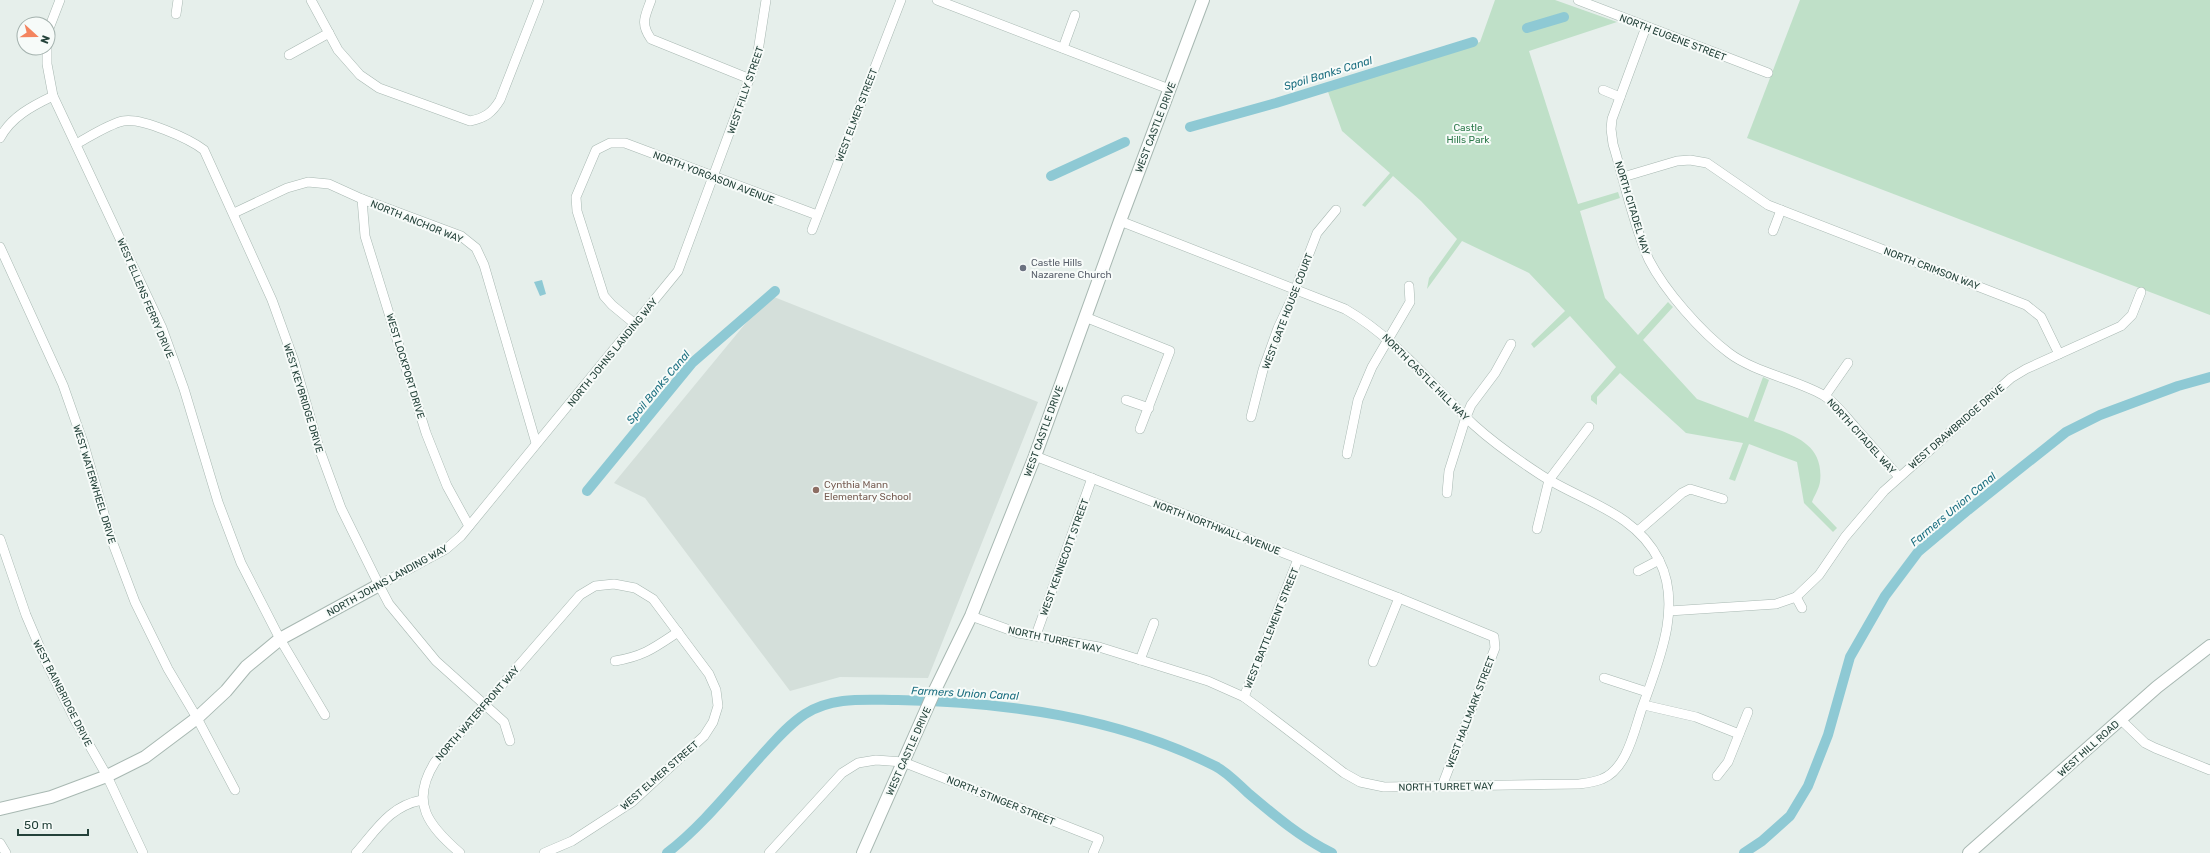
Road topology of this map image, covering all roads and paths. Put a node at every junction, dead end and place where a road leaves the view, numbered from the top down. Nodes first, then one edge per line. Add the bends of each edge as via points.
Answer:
1 (60, 0) edge
2 (178, 0) edge
3 (311, 0) edge
4 (539, 0) edge
5 (651, 0) edge
6 (766, 0) edge
7 (900, 0) edge
8 (937, 0) edge
9 (1203, 0) edge
10 (1578, 0) edge
11 (961, 4) edge
12 (176, 14) dead end
13 (1075, 15) dead end
14 (54, 16) edge
15 (1646, 26) junction
16 (329, 33) junction
17 (1063, 48) junction
18 (289, 55) dead end
19 (47, 56) edge
20 (1768, 73) dead end
21 (750, 79) junction
22 (1169, 89) junction
23 (1603, 90) dead end
24 (53, 96) junction
25 (1620, 96) junction
26 (0, 138) edge
27 (76, 144) junction
28 (1623, 176) junction
29 (714, 177) junction
30 (362, 200) junction
31 (1336, 210) dead end
32 (1781, 210) junction
33 (234, 214) junction
34 (817, 215) junction
35 (1120, 221) junction
36 (812, 230) dead end
37 (1773, 231) dead end
38 (0, 247) edge
39 (1409, 286) dead end
40 (1296, 290) junction
41 (2141, 292) dead end
42 (1085, 317) junction
43 (634, 324) junction
44 (1389, 339) junction
45 (1511, 344) dead end
46 (2059, 354) junction
47 (1848, 363) dead end
48 (1825, 396) junction
49 (1126, 400) dead end
50 (1149, 408) junction
51 (1251, 417) dead end
52 (1466, 417) junction
53 (1589, 427) dead end
54 (1140, 429) dead end
55 (536, 444) junction
56 (1347, 454) dead end
57 (1035, 456) junction
58 (1899, 476) junction
59 (1092, 478) junction
60 (1549, 480) junction
61 (1447, 493) dead end
62 (1723, 499) dead end
63 (469, 526) junction
64 (1537, 530) dead end
65 (1638, 531) junction
66 (0, 539) edge
67 (1298, 559) junction
68 (1659, 560) junction
69 (1638, 571) dead end
70 (379, 585) junction
71 (1796, 597) junction
72 (1399, 598) junction
73 (1802, 608) dead end
74 (1669, 611) junction
75 (971, 616) junction
76 (1154, 624) dead end
77 (678, 632) junction
78 (1036, 635) junction
79 (1494, 637) joint
80 (280, 639) junction
81 (2210, 646) edge
82 (1140, 660) junction
83 (615, 661) dead end
84 (1373, 662) dead end
85 (1604, 678) dead end
86 (1647, 692) junction
87 (1244, 697) junction
88 (485, 704) junction
89 (1644, 705) junction
90 (718, 706) joint
91 (1748, 712) dead end
92 (325, 715) dead end
93 (197, 718) junction
94 (2120, 720) junction
95 (1739, 734) junction
96 (510, 741) dead end
97 (903, 762) junction
98 (2210, 770) edge
99 (107, 776) junction
100 (1717, 776) dead end
101 (1442, 786) junction
102 (235, 790) dead end
103 (422, 800) junction
104 (0, 809) edge
105 (0, 843) edge
106 (6, 853) edge
107 (143, 853) edge
108 (356, 853) edge
109 (460, 853) edge
110 (544, 853) edge
111 (769, 853) edge
112 (863, 853) edge
113 (1092, 853) edge
114 (1969, 853) edge

1 - 14 street
2 - 12 street
3 - 16 street
4 - 16 street via 500,100 492,112 482,119 470,121 380,88 360,75 338,50
5 - 21 street via 644,20 644,29 651,39
6 - 21 street, WEST FILLY STREET via 762,35
7 - 34 street, WEST ELMER STREET
8 - 11 street
9 - 22 street, WEST CASTLE DRIVE
10 - 15 street, NORTH EUGENE STREET
11 - 17 street
13 - 17 street
15 - 20 street, NORTH EUGENE STREET
15 - 25 street, NORTH CITADEL WAY
16 - 18 street
17 - 22 street
19 - 24 street, WEST ELLENS FERRY DRIVE
21 - 29 street, WEST FILLY STREET
22 - 35 street, WEST CASTLE DRIVE
23 - 25 street
24 - 26 street via 34,105 6,126
24 - 27 street, WEST ELLENS FERRY DRIVE
25 - 28 street, NORTH CITADEL WAY via 1611,129
27 - 33 street, WEST KEYBRIDGE DRIVE via 123,121 144,123 195,142 209,158
27 - 80 street, WEST ELLENS FERRY DRIVE via 162,328 184,389 218,502 241,563
28 - 32 street, NORTH CRIMSON WAY via 1677,161 1702,162 1719,170 1768,205
28 - 48 street, NORTH CITADEL WAY via 1649,258 1665,286 1703,330 1743,362 1805,385
29 - 34 street, NORTH YORGASON AVENUE
29 - 43 street, NORTH JOHNS LANDING WAY via 678,271
29 - 43 street, NORTH YORGASON AVENUE via 625,143 610,143 596,150 576,197 577,210 604,296
30 - 33 street, NORTH ANCHOR WAY via 329,184 308,182 287,188
30 - 55 street, NORTH ANCHOR WAY via 461,236 476,248 484,265
30 - 63 street, WEST LOCKPORT DRIVE via 365,236 426,432 447,486
31 - 40 street, WEST GATE HOUSE COURT via 1317,233
32 - 37 street
32 - 46 street, NORTH CRIMSON WAY via 2026,305 2041,317
33 - 70 street, WEST KEYBRIDGE DRIVE via 272,300 341,508
34 - 36 street, WEST ELMER STREET
35 - 40 street, NORTH CASTLE HILL WAY
35 - 42 street, WEST CASTLE DRIVE
38 - 93 street, WEST WATERWHEEL DRIVE via 63,385 112,541 135,602 168,669
39 - 44 street via 1410,302
40 - 44 street, NORTH CASTLE HILL WAY via 1345,310 1367,322
40 - 51 street, WEST GATE HOUSE COURT via 1278,328 1263,370
41 - 46 street, WEST DRAWBRIDGE DRIVE via 2132,315 2121,326
42 - 50 street via 1170,351
42 - 57 street, WEST CASTLE DRIVE
43 - 55 street, NORTH JOHNS LANDING WAY
44 - 52 street, NORTH CASTLE HILL WAY
44 - 56 street via 1372,367 1358,400
45 - 52 street
46 - 58 street, WEST DRAWBRIDGE DRIVE via 2011,378
47 - 48 street, NORTH CITADEL WAY
48 - 58 street, NORTH CITADEL WAY via 1840,409
49 - 50 street
50 - 54 street
52 - 60 street, NORTH CASTLE HILL WAY via 1501,448
52 - 61 street via 1449,471
53 - 60 street
55 - 63 street, NORTH JOHNS LANDING WAY
57 - 59 street, NORTH NORTHWALL AVENUE
57 - 75 street, WEST CASTLE DRIVE
58 - 71 street, WEST DRAWBRIDGE DRIVE via 1845,537 1818,576
59 - 67 street, NORTH NORTHWALL AVENUE
59 - 78 street, WEST KENNECOTT STREET
60 - 64 street
60 - 65 street, NORTH CASTLE HILL WAY via 1613,512
62 - 65 street via 1690,489
63 - 70 street, NORTH JOHNS LANDING WAY via 446,549
65 - 68 street, NORTH CASTLE HILL WAY
66 - 99 street, WEST BAINBRIDGE DRIVE via 46,662
67 - 72 street, NORTH NORTHWALL AVENUE
67 - 87 street, WEST BATTLEMENT STREET
68 - 69 street
68 - 74 street, NORTH CASTLE HILL WAY via 1667,585
70 - 80 street, NORTH JOHNS LANDING WAY
70 - 88 street, WEST KEYBRIDGE DRIVE via 389,604 436,661
71 - 73 street
71 - 74 street, WEST DRAWBRIDGE DRIVE via 1776,604
72 - 79 street, NORTH NORTHWALL AVENUE
72 - 84 street
74 - 86 street, NORTH TURRET WAY via 1664,640
75 - 78 street, NORTH TURRET WAY via 1004,629
75 - 97 street, WEST CASTLE DRIVE
76 - 82 street
77 - 83 street via 648,653 636,658
77 - 88 street, NORTH WATERFRONT WAY via 653,598 635,588 614,584 595,586 580,595
77 - 90 street, NORTH WATERFRONT WAY via 710,674
78 - 82 street, NORTH TURRET WAY via 1099,647
79 - 101 street, WEST HALLMARK STREET via 1495,648
80 - 92 street, WEST ELLENS FERRY DRIVE
80 - 93 street, NORTH JOHNS LANDING WAY via 246,667 226,691
81 - 94 street, WEST HILL ROAD
82 - 87 street, NORTH TURRET WAY via 1208,681
85 - 86 street
86 - 89 street, NORTH TURRET WAY
87 - 101 street, NORTH TURRET WAY via 1344,773 1360,782 1384,787
88 - 96 street, WEST KEYBRIDGE DRIVE via 504,722
88 - 103 street, NORTH WATERFRONT WAY via 427,774
89 - 95 street via 1696,717
89 - 101 street, NORTH TURRET WAY via 1618,768 1604,779 1579,784
90 - 110 street, WEST ELMER STREET via 713,722 704,736 632,802 572,841
91 - 95 street
93 - 99 street, NORTH JOHNS LANDING WAY via 145,757
93 - 102 street, WEST WATERWHEEL DRIVE
94 - 98 street via 2145,743
94 - 114 street, WEST HILL ROAD
95 - 100 street via 1728,762
97 - 111 street, NORTH STINGER STREET via 876,760 858,763 842,773
97 - 112 street, WEST CASTLE DRIVE
97 - 113 street, NORTH STINGER STREET via 1098,839
99 - 104 street, NORTH JOHNS LANDING WAY via 51,798
99 - 107 street, WEST BAINBRIDGE DRIVE
103 - 108 street via 408,802 394,810
103 - 109 street via 430,822
105 - 106 street

